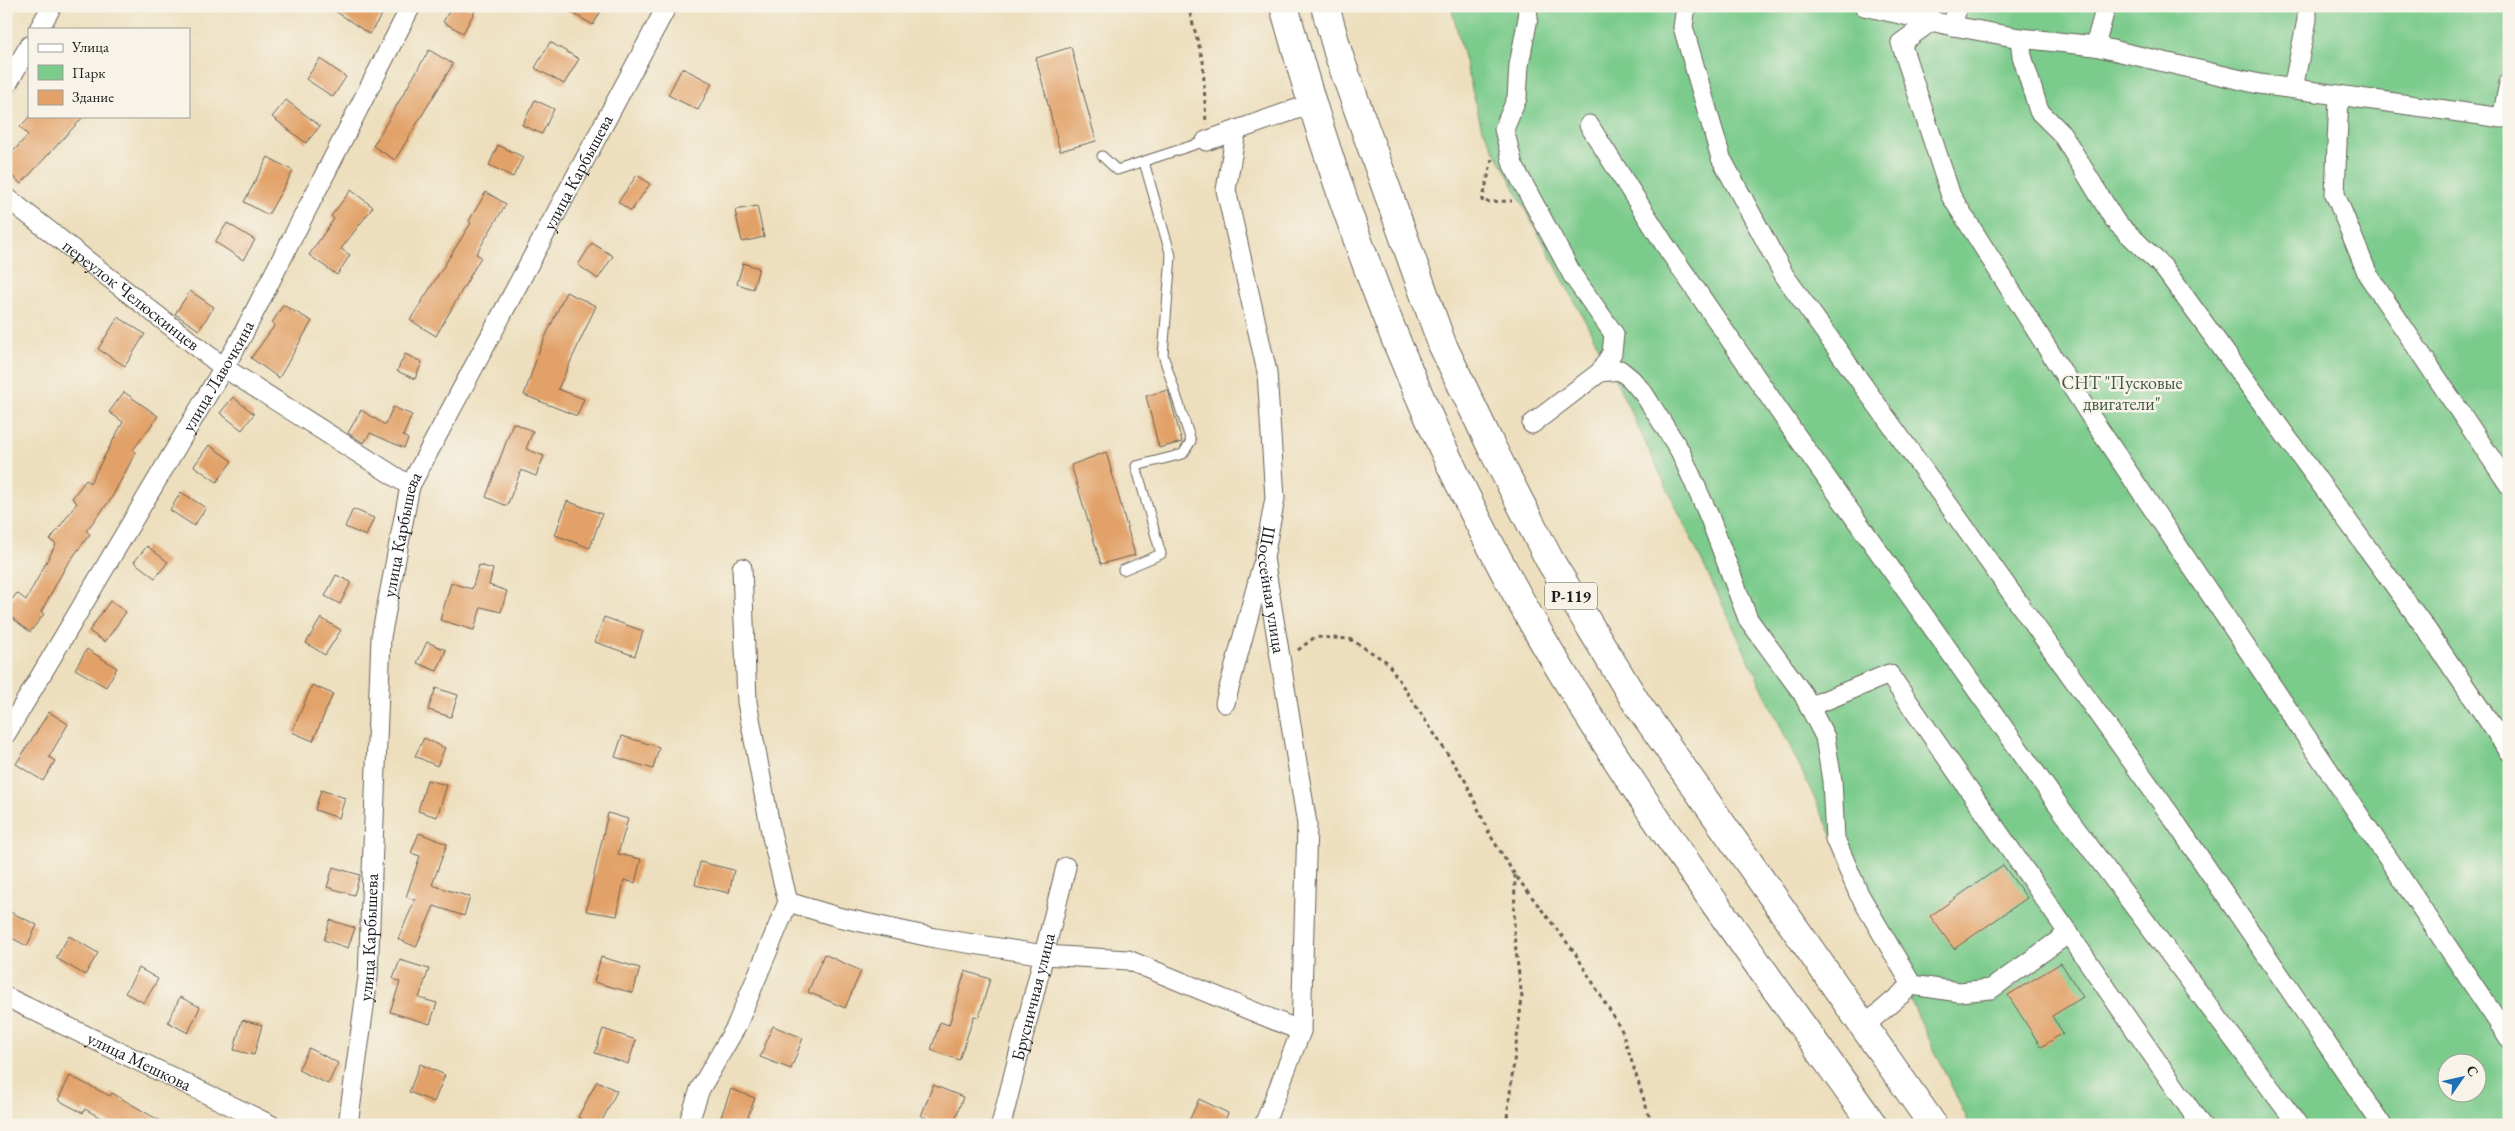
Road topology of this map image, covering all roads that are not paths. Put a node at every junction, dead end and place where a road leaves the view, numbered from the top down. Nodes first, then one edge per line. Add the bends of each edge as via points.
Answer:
1 (52, 6) edge
2 (410, 6) edge
3 (667, 6) edge
4 (1284, 6) edge
5 (1325, 6) edge
6 (1686, 6) edge
7 (1864, 6) edge
8 (1957, 6) edge
9 (2106, 6) edge
10 (2307, 6) edge
11 (1530, 10) edge
12 (1933, 20) junction
13 (1953, 26) junction
14 (40, 28) edge
15 (2020, 38) junction
16 (2095, 46) junction
17 (28, 48) edge
18 (2509, 83) edge
19 (6, 86) edge
20 (2293, 88) junction
21 (2339, 95) junction
22 (1311, 104) junction
23 (2505, 118) edge
24 (1589, 125) dead end
25 (1236, 132) junction
26 (1206, 141) joint
27 (1102, 156) dead end
28 (1144, 162) junction
29 (6, 197) edge
30 (224, 367) junction
31 (1600, 372) junction
32 (1532, 424) dead end
33 (2509, 485) edge
34 (410, 486) junction
35 (1264, 558) junction
36 (742, 568) dead end
37 (1123, 570) dead end
38 (1225, 703) dead end
39 (1809, 707) junction
40 (6, 734) edge
41 (2509, 751) edge
42 (1066, 867) dead end
43 (788, 902) junction
44 (2069, 933) junction
45 (1044, 955) junction
46 (1912, 985) junction
47 (6, 996) edge
48 (1863, 1027) junction
49 (1301, 1031) junction
50 (2509, 1038) edge
51 (271, 1125) edge
52 (348, 1125) edge
53 (688, 1125) edge
54 (1001, 1125) edge
55 (1264, 1125) edge
56 (1873, 1125) edge
57 (1933, 1125) edge
58 (2201, 1125) edge
59 (2298, 1125) edge
60 (2382, 1125) edge

1 - 14 street
2 - 30 street, улица Лавочкина
3 - 34 street, улица Карбышева
4 - 22 highway, Р-119
5 - 48 highway, Р-119 via 1339,56 1442,344 1549,559 1636,702
6 - 60 street via 1683,27 1721,158 1784,276 2174,820
7 - 12 street
8 - 13 street
9 - 16 street
10 - 20 street
11 - 31 street via 1519,65 1517,98 1504,128 1513,165 1573,276 1614,334 1612,353
12 - 13 street
12 - 50 street via 1901,43 1951,196 2092,418
13 - 15 street
15 - 16 street
15 - 41 street via 2022,56 2039,111 2062,134 2115,221 2163,268 2424,626
16 - 20 street via 2259,84
17 - 19 street
18 - 23 street
20 - 21 street
21 - 23 street
21 - 33 street via 2335,194 2368,275
22 - 25 street
22 - 56 highway, Р-119 via 1368,268 1414,387 1478,523 1539,632 1623,769
24 - 59 street via 1665,245 2064,813
25 - 26 street
25 - 35 street, Шоссейная улица via 1226,190 1267,372 1275,498
26 - 28 lane
27 - 28 lane via 1117,170
28 - 37 lane via 1171,256 1162,355 1191,441 1183,454 1136,466 1161,554
29 - 30 street, переулок Челюскинцев
30 - 34 street, переулок Челюскинцев
30 - 40 street, улица Лавочкина
31 - 32 street
31 - 39 street via 1620,370 1631,379 1680,451 1748,619
34 - 52 street, улица Карбышева via 380,637 368,977
35 - 38 street
35 - 49 street, Шоссейная улица via 1307,824
36 - 43 street via 748,702 772,837
39 - 44 street via 1889,674
39 - 46 street via 1825,737 1832,781 1835,839 1859,894
42 - 45 street, Брусничная улица
43 - 45 street via 838,917 935,938
43 - 53 street via 736,1027 700,1089
44 - 46 street via 1991,989 1959,992
44 - 58 street
45 - 49 street via 1128,960
45 - 54 street, Брусничная улица
46 - 48 street
47 - 51 street, улица Мешкова
48 - 57 highway, Р-119
49 - 55 street, Шоссейная улица

